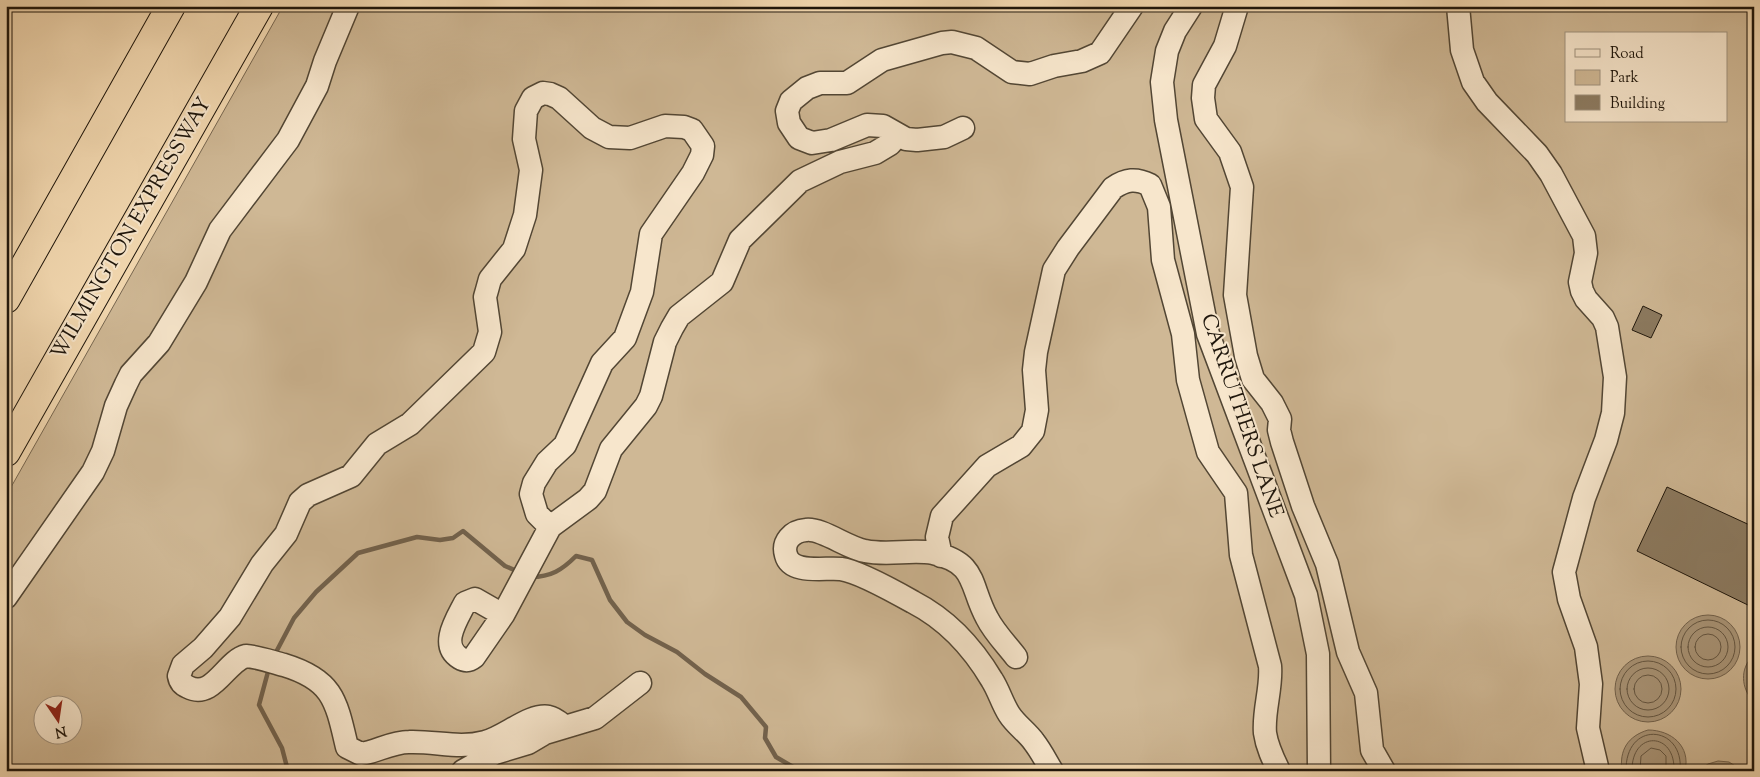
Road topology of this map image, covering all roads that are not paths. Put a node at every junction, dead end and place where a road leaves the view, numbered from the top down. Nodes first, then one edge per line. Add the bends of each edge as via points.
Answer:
1 (171, 6) edge
2 (258, 6) edge
3 (348, 6) edge
4 (1132, 6) edge
5 (1191, 6) edge
6 (1237, 6) edge
7 (1458, 6) edge
8 (963, 128) dead end
9 (898, 135) junction
10 (6, 299) edge
11 (6, 452) edge
12 (550, 527) junction
13 (941, 556) junction
14 (6, 597) edge
15 (503, 615) dead end
16 (1016, 657) dead end
17 (640, 683) dead end
18 (565, 726) junction
19 (463, 771) edge
20 (1052, 771) edge
21 (1279, 771) edge
22 (1319, 771) edge
23 (1384, 771) edge
24 (1598, 771) edge

1 - 10 highway
2 - 11 highway, WILMINGTON EXPRESSWAY
3 - 14 street via 317,86 288,140 220,230 196,282 155,349 126,384 93,472
4 - 9 street via 1100,53 1082,61 1021,75 976,48 942,43 882,60 847,83 812,85 788,106 790,127 798,138 807,142 821,142 873,124
5 - 22 street, CARRUTHERS LANE via 1167,51 1162,82 1166,120 1208,334 1306,595 1318,654
6 - 23 street via 1225,46 1204,85 1203,98 1206,119 1230,152 1242,187 1235,295 1246,356 1253,379 1280,419 1282,442 1327,564 1348,652 1366,694 1372,750
7 - 24 street via 1462,50 1473,82 1487,102 1544,163 1580,228 1586,253 1580,282 1582,291 1603,318 1608,335 1615,377 1612,384 1613,413 1584,498 1564,572 1568,599 1586,647 1591,684 1588,728
8 - 9 street via 944,137 930,139 906,139
9 - 12 street via 875,153 840,162 800,181 740,240 722,282 679,316 672,328 665,342 651,396 611,449 596,491
12 - 15 street
12 - 18 street via 537,514 531,494 534,483 543,468 565,445 602,363 625,338 642,292 651,234 693,173 702,155 702,146 692,130 674,126 630,138 609,138 592,128 559,98 543,93 533,98 526,112 524,139 531,170 525,215 514,250 490,280 487,290 490,332 484,352 410,424 377,444 351,476 308,495 300,502 286,534 262,564 230,618 183,665 180,681 193,690 202,689 241,657 260,658 306,672 324,684 334,702 347,747 361,754 409,742 459,747 479,744 498,738 532,719 548,716
13 - 16 street via 958,562 972,576 987,619
13 - 20 street via 933,553 880,554 860,550 810,529 790,536 785,547 788,560 794,564 851,571 941,618 992,679 1010,716 1035,743
13 - 21 street via 937,537 942,516 987,466 1020,446 1034,432 1036,352 1049,286 1060,258 1114,188 1134,179 1150,185 1159,207 1163,260 1180,323 1188,380 1204,440 1238,500 1241,555 1270,666 1265,732
17 - 18 street via 595,718
18 - 19 street via 528,743 495,753

